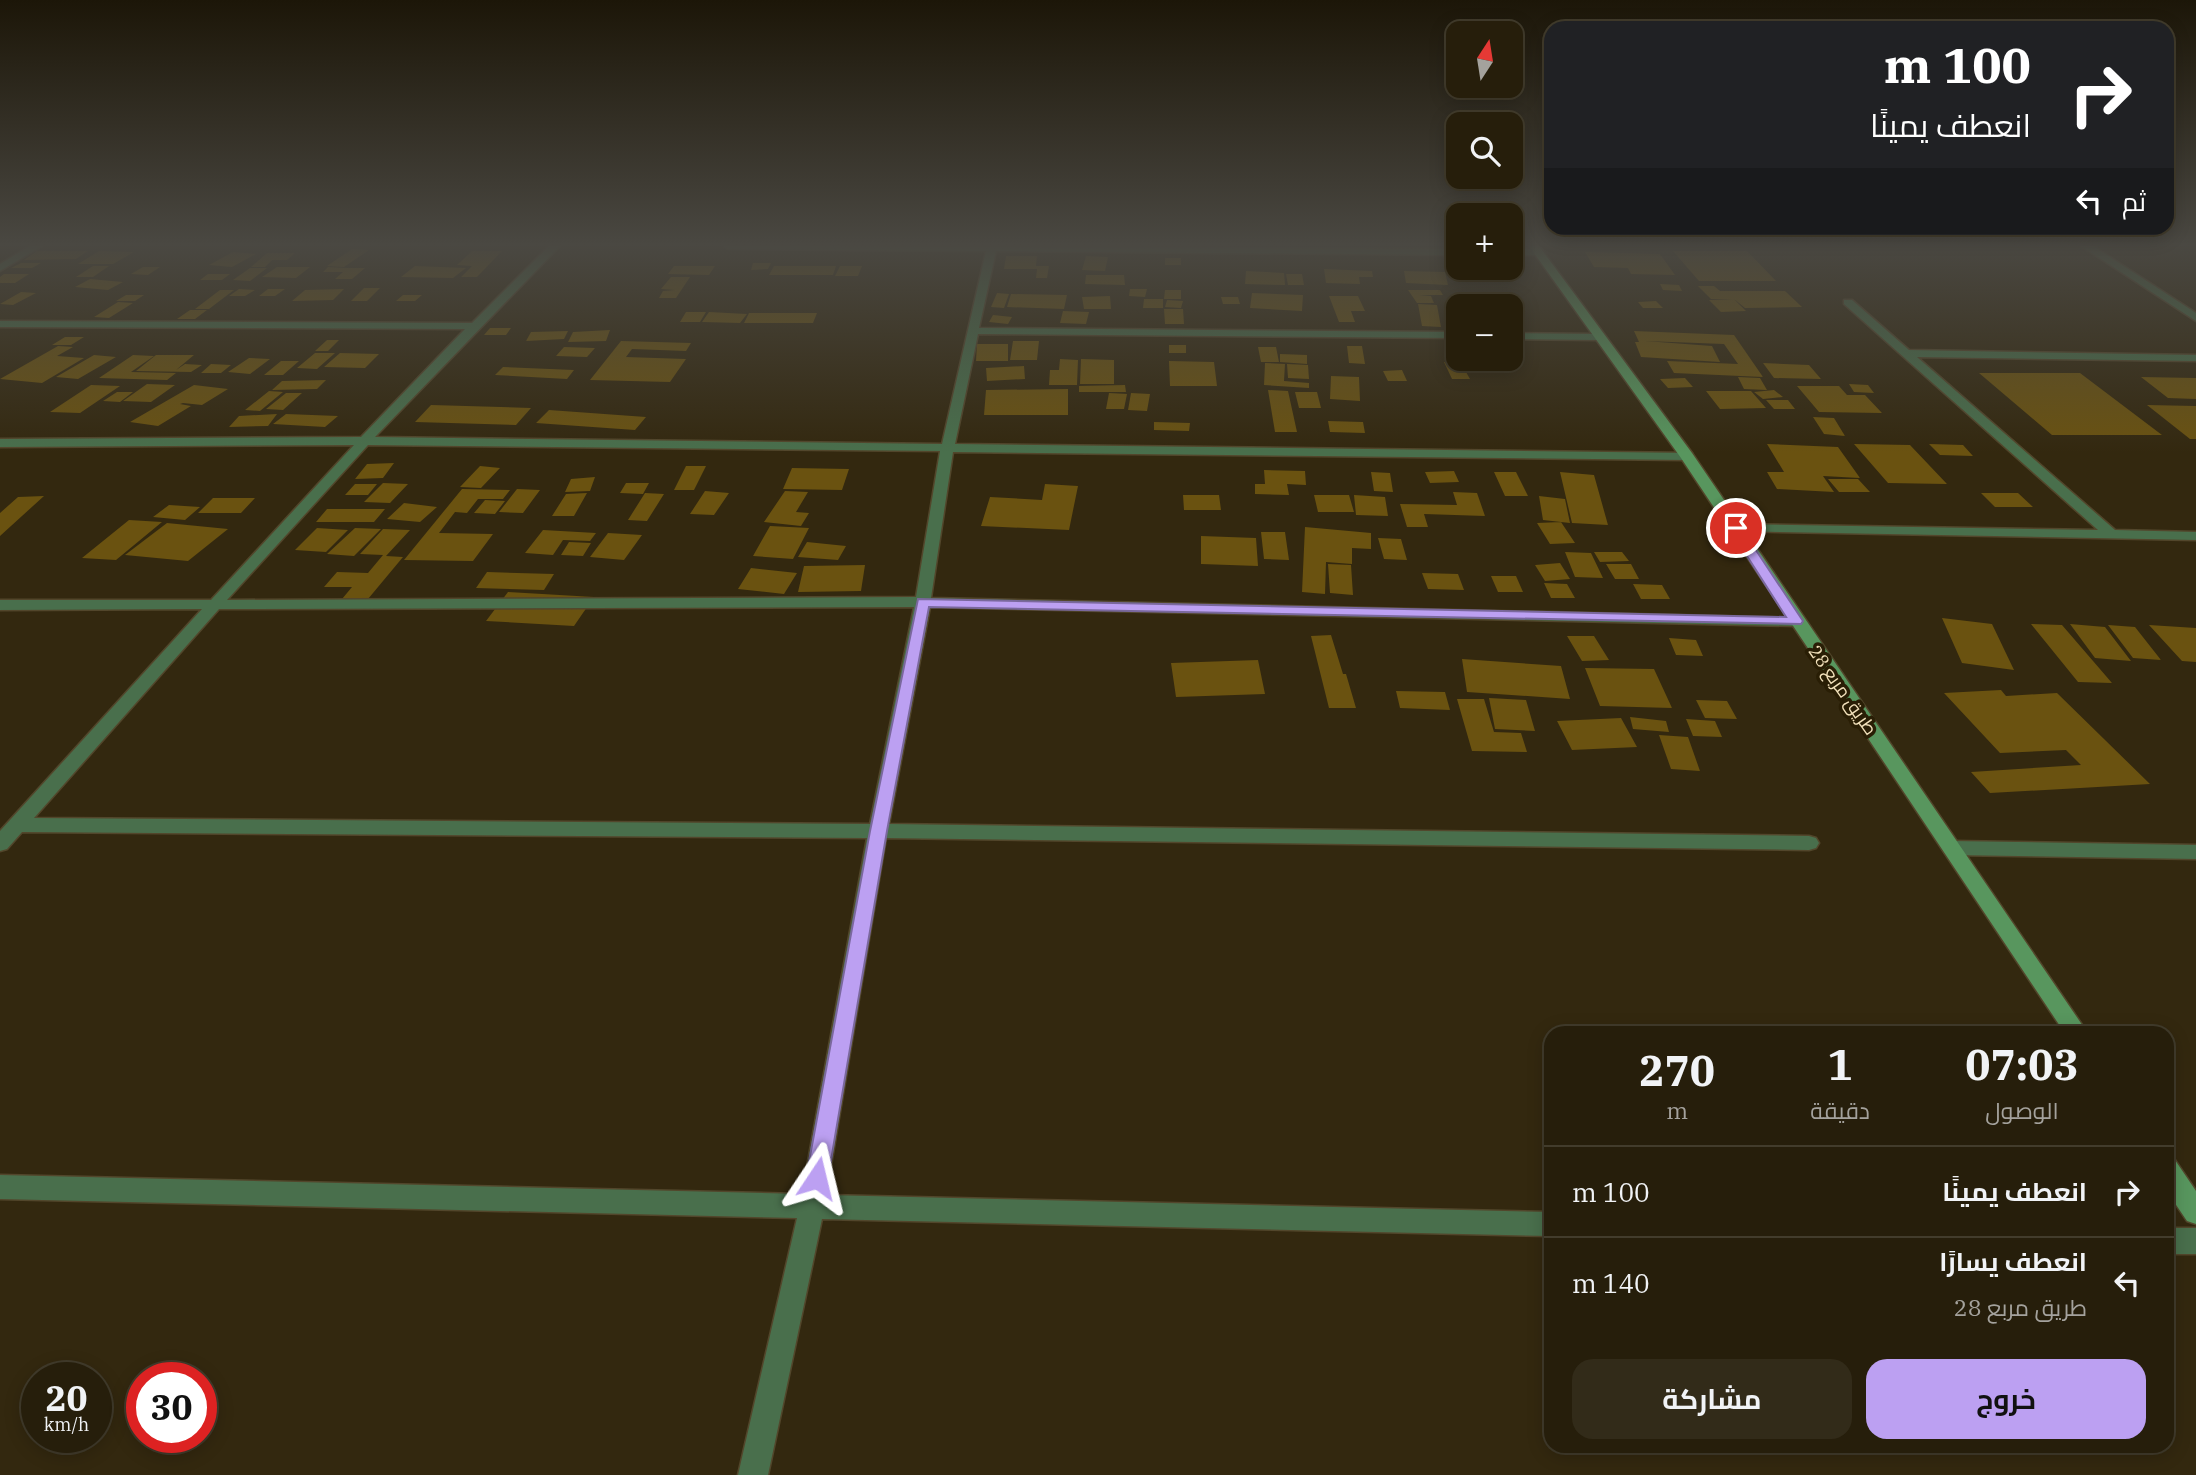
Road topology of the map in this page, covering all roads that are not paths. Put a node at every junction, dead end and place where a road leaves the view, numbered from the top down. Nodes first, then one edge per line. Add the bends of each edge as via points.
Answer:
1 (484, 315) edge
2 (978, 315) edge
3 (1583, 315) edge
4 (1862, 315) edge
5 (0, 324) edge
6 (472, 326) junction
7 (974, 331) junction
8 (1446, 335) edge
9 (1523, 336) edge
10 (1599, 337) junction
11 (1903, 353) junction
12 (2196, 358) edge
13 (364, 441) junction
14 (0, 443) edge
15 (948, 445) junction
16 (1686, 456) junction
17 (1736, 528) junction
18 (2112, 535) junction
19 (2196, 536) edge
20 (923, 602) junction
21 (0, 605) edge
22 (212, 605) junction
23 (1796, 621) junction
24 (17, 825) junction
25 (878, 831) junction
26 (1809, 843) dead end
27 (0, 844) edge
28 (1952, 848) junction
29 (2196, 852) edge
30 (2072, 1026) edge
31 (2174, 1180) edge
32 (0, 1187) edge
33 (812, 1205) junction
34 (2196, 1212) edge
35 (1544, 1224) edge
36 (2174, 1241) edge
37 (2196, 1241) edge
38 (753, 1475) edge

1 - 6 street
2 - 7 street
3 - 10 street, طريق مربع 28
4 - 11 street
5 - 6 street
6 - 13 street
7 - 8 street
7 - 15 street
9 - 10 street
10 - 16 street, طريق مربع 28
11 - 12 street
11 - 18 street
13 - 14 street
13 - 15 street
13 - 22 street
15 - 16 street
15 - 20 street
16 - 17 street, طريق مربع 28
17 - 18 street
17 - 23 street, طريق مربع 28
18 - 19 street
20 - 22 street
20 - 23 street
20 - 25 street
21 - 22 street
22 - 24 street
23 - 28 street, طريق مربع 28
24 - 25 street
24 - 27 street
25 - 26 street
25 - 33 street
28 - 29 street
28 - 30 street, طريق مربع 28
31 - 34 street
32 - 33 street
33 - 35 street
33 - 38 street
36 - 37 street

